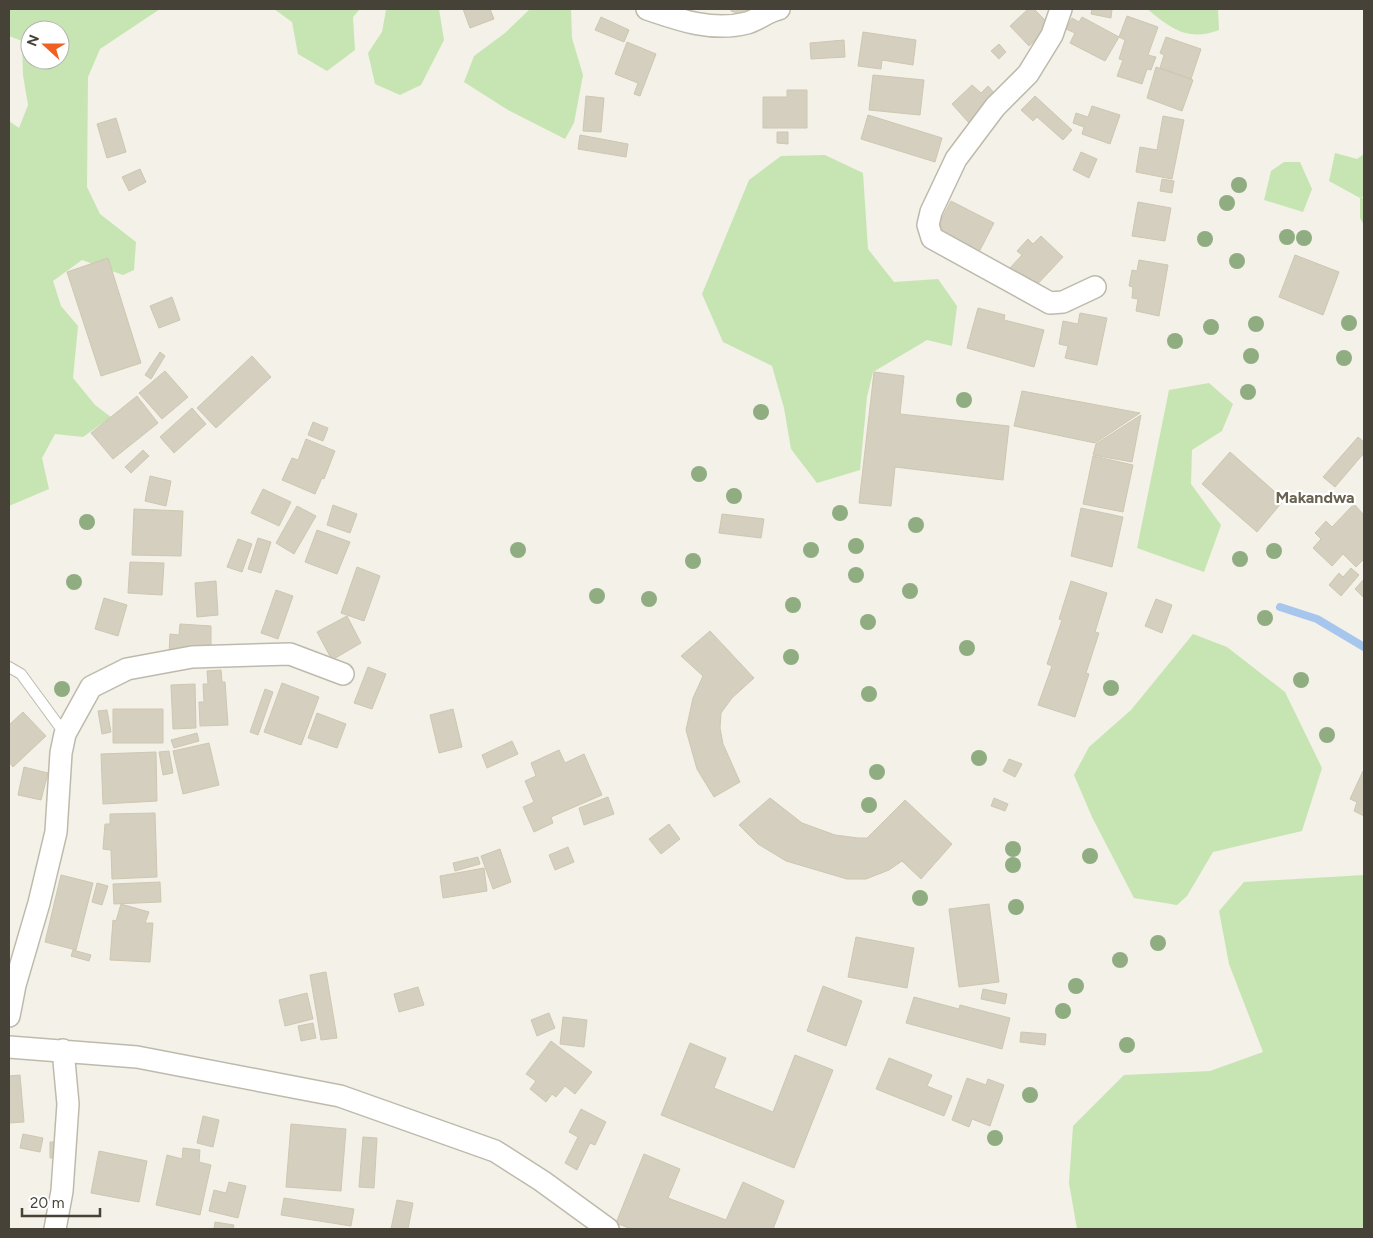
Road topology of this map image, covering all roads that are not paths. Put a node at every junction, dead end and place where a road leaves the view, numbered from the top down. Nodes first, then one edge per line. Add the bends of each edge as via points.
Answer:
1 (647, 9) edge
2 (779, 9) edge
3 (1060, 9) edge
4 (1096, 287) dead end
5 (9, 667) edge
6 (343, 674) dead end
7 (65, 734) junction
8 (9, 1016) edge
9 (9, 1047) edge
10 (62, 1050) junction
11 (55, 1229) edge
12 (608, 1229) edge

1 - 2 street via 714,27 748,23
3 - 4 street via 1052,35 1028,74 995,107 956,159 928,225 932,238 1050,302 1063,302
5 - 7 lane via 22,674
6 - 7 street via 290,654 192,656 127,669 90,687
7 - 8 street via 56,832 14,985
9 - 10 street
10 - 11 street via 68,1104 62,1191
10 - 12 street via 137,1056 340,1096 495,1150

